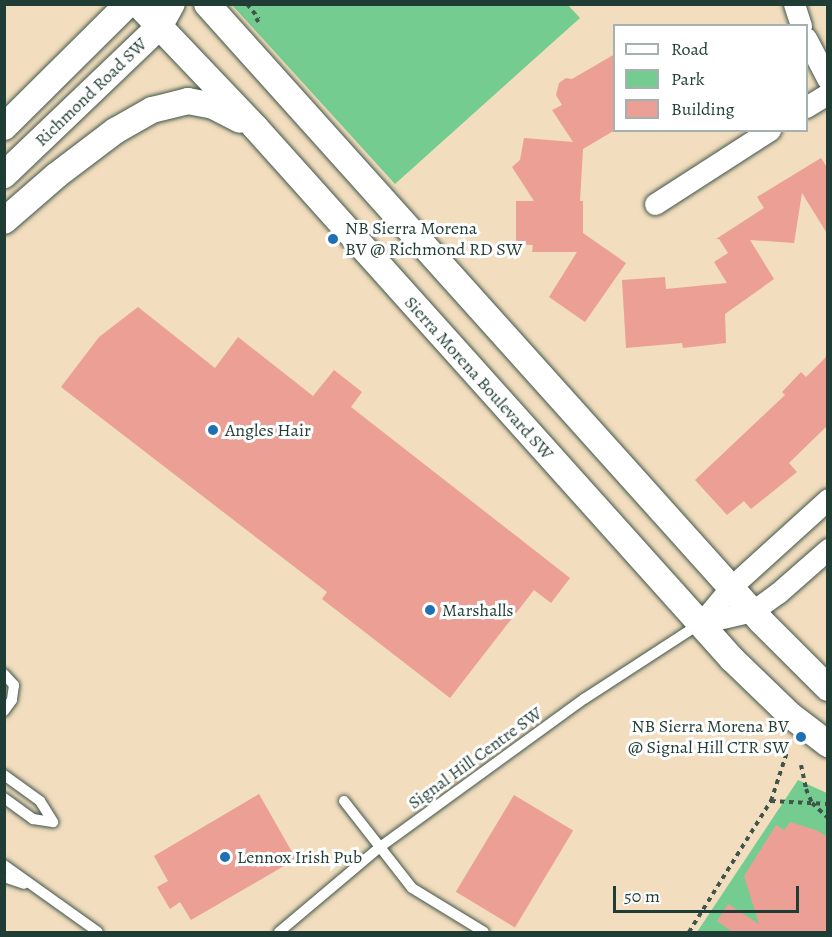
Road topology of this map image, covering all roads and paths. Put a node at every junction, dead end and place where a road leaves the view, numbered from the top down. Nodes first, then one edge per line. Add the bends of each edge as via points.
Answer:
1 (128, 4) edge
2 (138, 4) edge
3 (172, 4) edge
4 (207, 4) edge
5 (247, 4) edge
6 (794, 4) edge
7 (259, 19) dead end
8 (800, 24) edge
9 (159, 27) junction
10 (808, 40) edge
11 (828, 80) edge
12 (828, 94) edge
13 (808, 106) edge
14 (4, 127) edge
15 (255, 127) junction
16 (767, 132) edge
17 (4, 175) edge
18 (655, 204) dead end
19 (4, 221) edge
20 (828, 500) edge
21 (828, 549) edge
22 (731, 587) junction
23 (753, 611) junction
24 (701, 623) junction
25 (4, 674) edge
26 (828, 688) edge
27 (4, 711) edge
28 (828, 744) edge
29 (787, 752) dead end
30 (801, 765) dead end
31 (4, 775) edge
32 (4, 798) edge
33 (344, 801) dead end
34 (771, 801) junction
35 (812, 803) junction
36 (828, 804) edge
37 (828, 818) edge
38 (380, 847) junction
39 (4, 865) edge
40 (4, 877) edge
41 (33, 887) junction
42 (98, 933) edge
43 (279, 933) edge
44 (484, 933) edge
45 (689, 933) edge

1 - 14 street, Richmond Road SW
2 - 9 street, Sierra Morena Boulevard SW
3 - 9 street, Richmond Road SW
4 - 22 street
5 - 7 path
6 - 8 street
9 - 15 street, Sierra Morena Boulevard SW
9 - 17 street, Richmond Road SW
10 - 11 street
12 - 13 street
15 - 19 street via 213,106 188,101 153,110 115,131
15 - 24 street, Sierra Morena Boulevard SW
16 - 18 street
20 - 22 street
21 - 23 street
22 - 23 street
22 - 24 street
23 - 24 street
23 - 26 street
24 - 28 street, Sierra Morena Boulevard SW via 790,716
24 - 38 lane, Signal Hill Centre SW via 584,699
25 - 27 lane via 14,685 12,700
29 - 34 path
30 - 35 path
31 - 32 lane via 40,801 53,822 33,819
33 - 38 lane
34 - 35 path
34 - 45 path
35 - 36 path
35 - 37 path
38 - 43 lane, Signal Hill Centre SW
38 - 44 lane via 412,888
39 - 41 lane
40 - 41 lane
41 - 42 lane

